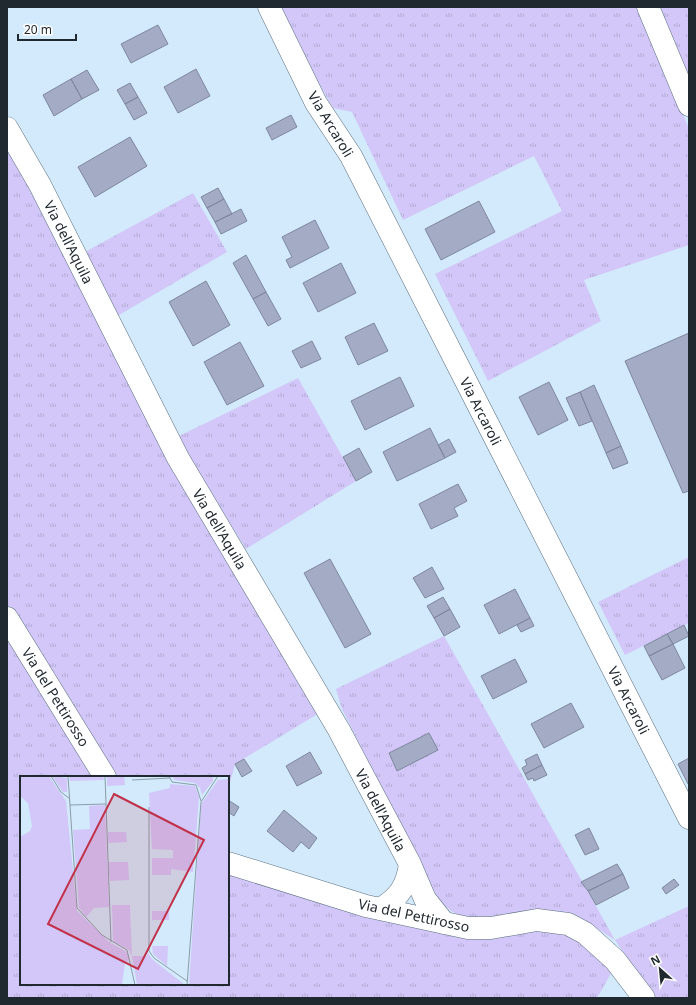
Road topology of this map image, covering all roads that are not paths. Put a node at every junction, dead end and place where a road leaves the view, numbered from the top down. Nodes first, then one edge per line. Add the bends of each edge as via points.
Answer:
1 (269, 7) edge
2 (648, 7) edge
3 (689, 105) edge
4 (7, 128) edge
5 (7, 618) edge
6 (105, 776) edge
7 (689, 818) edge
8 (229, 863) edge
9 (410, 864) junction
10 (380, 909) junction
11 (444, 923) junction
12 (644, 998) edge

1 - 7 street, Via Arcaroli via 316,103 354,163
2 - 3 street
4 - 9 street, Via dell'Aquila via 40,185 178,458 339,730
5 - 6 street, Via del Pettirosso
8 - 10 street, Via del Pettirosso
9 - 10 street via 408,878 402,891 392,902
9 - 11 street, Via dell'Aquila via 425,899
10 - 11 street, Via del Pettirosso
11 - 12 street, Via del Pettirosso via 468,928 491,928 537,920 568,924 585,933 615,960

